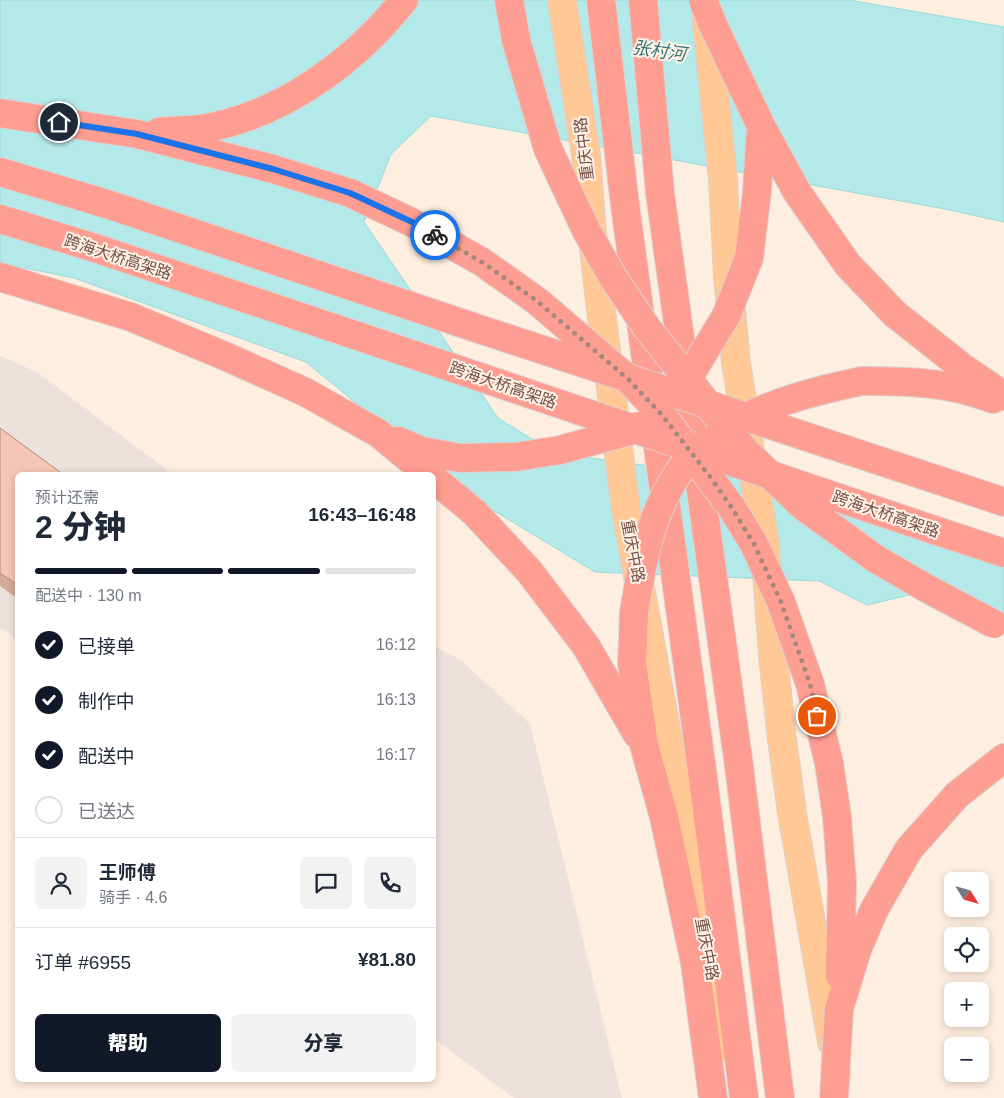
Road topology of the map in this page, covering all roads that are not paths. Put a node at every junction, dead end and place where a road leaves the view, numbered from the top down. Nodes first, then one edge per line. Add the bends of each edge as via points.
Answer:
1 (404, 0) edge
2 (510, 0) edge
3 (562, 0) edge
4 (601, 0) edge
5 (643, 0) edge
6 (704, 0) edge
7 (0, 113) edge
8 (761, 126) junction
9 (137, 134) junction
10 (0, 172) edge
11 (0, 219) edge
12 (0, 277) edge
13 (1004, 396) edge
14 (1004, 403) edge
15 (378, 433) junction
16 (425, 472) edge
17 (436, 481) edge
18 (1004, 502) edge
19 (1004, 553) edge
20 (1004, 627) edge
21 (644, 745) junction
22 (1004, 758) edge
23 (839, 1009) junction
24 (713, 1098) edge
25 (731, 1098) edge
26 (744, 1098) edge
27 (780, 1098) edge
28 (834, 1098) edge
29 (842, 1098) edge

1 - 9 highway via 384,25 338,67 283,101 246,118 210,128
2 - 20 highway, bridge via 516,40 548,148 587,232 647,328 745,450 804,507 876,559
3 - 25 main road, 重庆中路 via 586,155 592,232 626,510 720,1014
4 - 26 highway, 重庆中路, bridge via 625,205
5 - 27 highway, bridge via 660,193 739,766
6 - 8 highway, bridge
6 - 29 main road, bridge via 723,179 736,363 765,545 773,656 792,813
7 - 9 highway
8 - 13 highway via 797,192 848,265 895,314
8 - 15 highway, bridge via 749,258 726,316 676,397 633,430 560,450 516,457 459,458 422,451
9 - 23 highway, bridge via 342,190 412,222 482,262 537,301 628,379 662,415 711,478 754,544 781,602 810,684 829,763 837,817 842,883
10 - 18 highway, bridge via 110,205
11 - 19 highway, 跨海大桥高架路, bridge via 105,251
12 - 15 highway via 131,316 305,392
14 - 21 highway, bridge via 949,386 908,381 862,381 816,390 762,408 731,424 691,454 670,483 656,518 644,552 634,612 632,664
15 - 16 highway
17 - 21 highway via 474,512 529,571 586,646
21 - 24 highway via 664,817 695,963
22 - 23 highway via 957,795 909,849 874,910 857,950
23 - 28 highway, bridge

